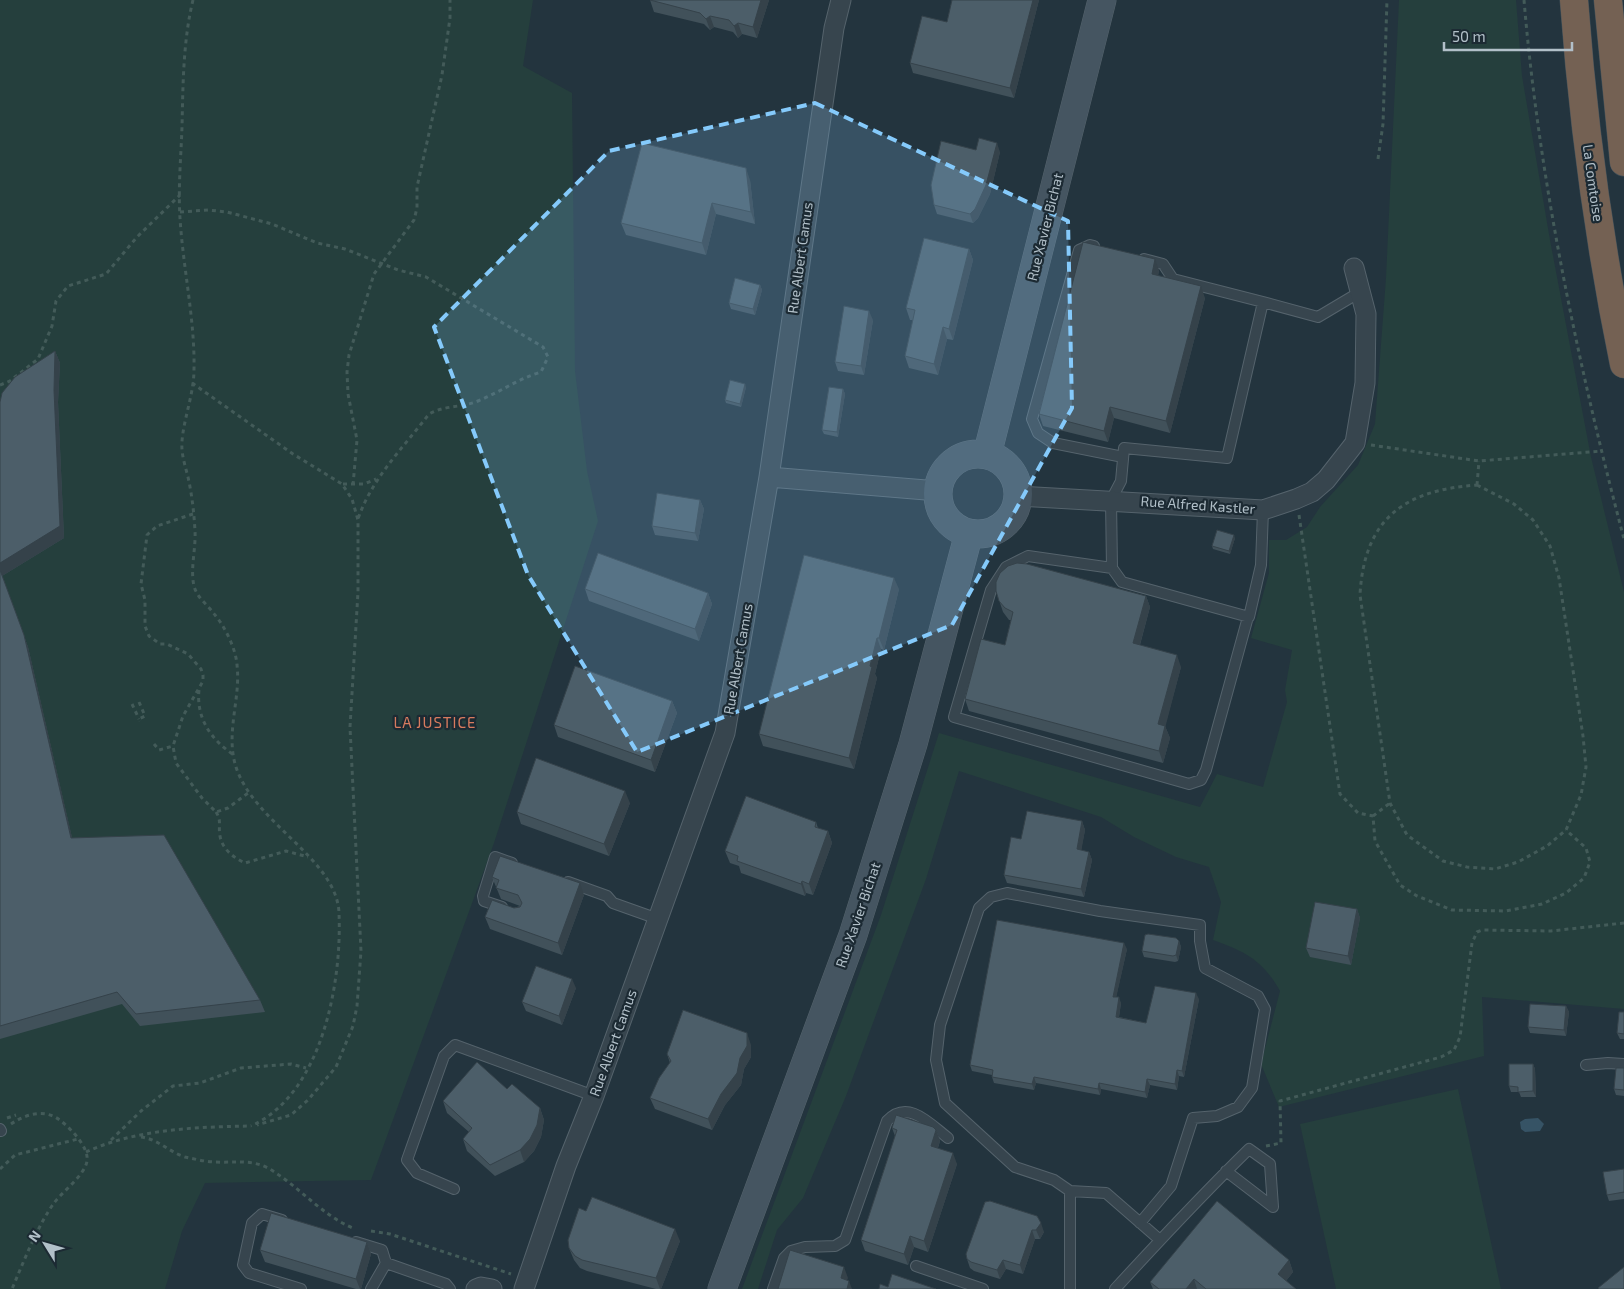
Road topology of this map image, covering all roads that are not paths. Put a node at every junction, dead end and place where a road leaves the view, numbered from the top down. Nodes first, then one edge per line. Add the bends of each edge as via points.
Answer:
1 (841, 0) edge
2 (1102, 0) edge
3 (1574, 0) edge
4 (1608, 0) edge
5 (1624, 162) edge
6 (1108, 250) edge
7 (1135, 257) edge
8 (1354, 268) dead end
9 (1360, 292) junction
10 (1263, 302) junction
11 (1624, 364) edge
12 (987, 455) junction
13 (1123, 457) junction
14 (769, 477) junction
15 (938, 491) junction
16 (1018, 496) junction
17 (1112, 500) junction
18 (1263, 510) junction
19 (969, 533) junction
20 (1112, 568) junction
21 (1248, 617) junction
22 (523, 866) edge
23 (560, 880) edge
24 (511, 910) edge
25 (658, 919) junction
26 (1624, 1064) edge
27 (1586, 1065) dead end
28 (594, 1096) junction
29 (948, 1138) dead end
30 (1226, 1171) junction
31 (454, 1189) dead end
32 (1070, 1191) junction
33 (290, 1222) edge
34 (1140, 1223) junction
35 (345, 1239) edge
36 (1160, 1240) junction
37 (386, 1263) junction
38 (916, 1266) dead end
39 (526, 1284) edge
40 (302, 1289) edge
41 (371, 1289) edge
42 (450, 1289) edge
43 (476, 1289) edge
44 (492, 1289) edge
45 (722, 1289) edge
46 (773, 1289) edge
47 (983, 1289) edge
48 (1070, 1289) edge
49 (1115, 1289) edge

1 - 14 street, Rue Albert Camus via 834,28
2 - 12 main road, Rue Xavier Bichat
3 - 11 highway, La Comtoise via 1588,152
4 - 5 highway
6 - 13 lane via 1090,245 1080,250 1032,419 1038,433 1053,444
7 - 10 lane via 1163,264 1173,279
8 - 9 street, Rue Alfred Kastler
9 - 10 lane via 1318,317
9 - 18 street, Rue Alfred Kastler via 1366,314 1365,383 1354,443 1326,480 1312,492
10 - 13 lane via 1227,458 1124,448
12 - 15 main road via 967,456 949,466
12 - 16 main road via 1000,460 1010,470
13 - 17 lane via 1121,481
14 - 15 street
14 - 25 street, Rue Albert Camus via 725,732
15 - 19 main road via 938,502 949,522
16 - 17 street, Rue Alfred Kastler
16 - 19 main road via 1007,521 983,534
17 - 18 street, Rue Alfred Kastler
17 - 20 lane
18 - 21 lane via 1262,565
19 - 45 main road, Rue Xavier Bichat via 913,744 853,935
20 - 21 lane via 1122,582
20 - 21 lane via 1028,556 1006,567 991,590 954,716 1189,784 1201,780
22 - 24 lane via 495,857 483,896 484,901
23 - 25 lane via 607,896 613,904
25 - 28 street, Rue Albert Camus
26 - 27 lane
28 - 31 lane via 455,1045 444,1056 407,1160 417,1173
28 - 39 street, Rue Albert Camus via 566,1166
29 - 46 lane via 915,1112 906,1110 892,1116 887,1121 845,1240 835,1246 791,1250 784,1258
30 - 30 lane via 1273,1207 1270,1164 1249,1149
30 - 36 lane
32 - 34 lane via 1106,1193
32 - 34 lane via 1054,1180 1015,1167 945,1103 936,1060 940,1024 979,908 991,897 1006,893 1200,925 1205,968 1258,996 1265,1010 1252,1088 1238,1107 1217,1116 1193,1118 1171,1186
32 - 48 lane
33 - 40 lane via 262,1214 252,1223 243,1265 249,1273
34 - 36 lane
35 - 37 lane via 382,1250
36 - 49 lane
37 - 41 lane
37 - 42 lane via 446,1284
38 - 47 lane
43 - 44 street

